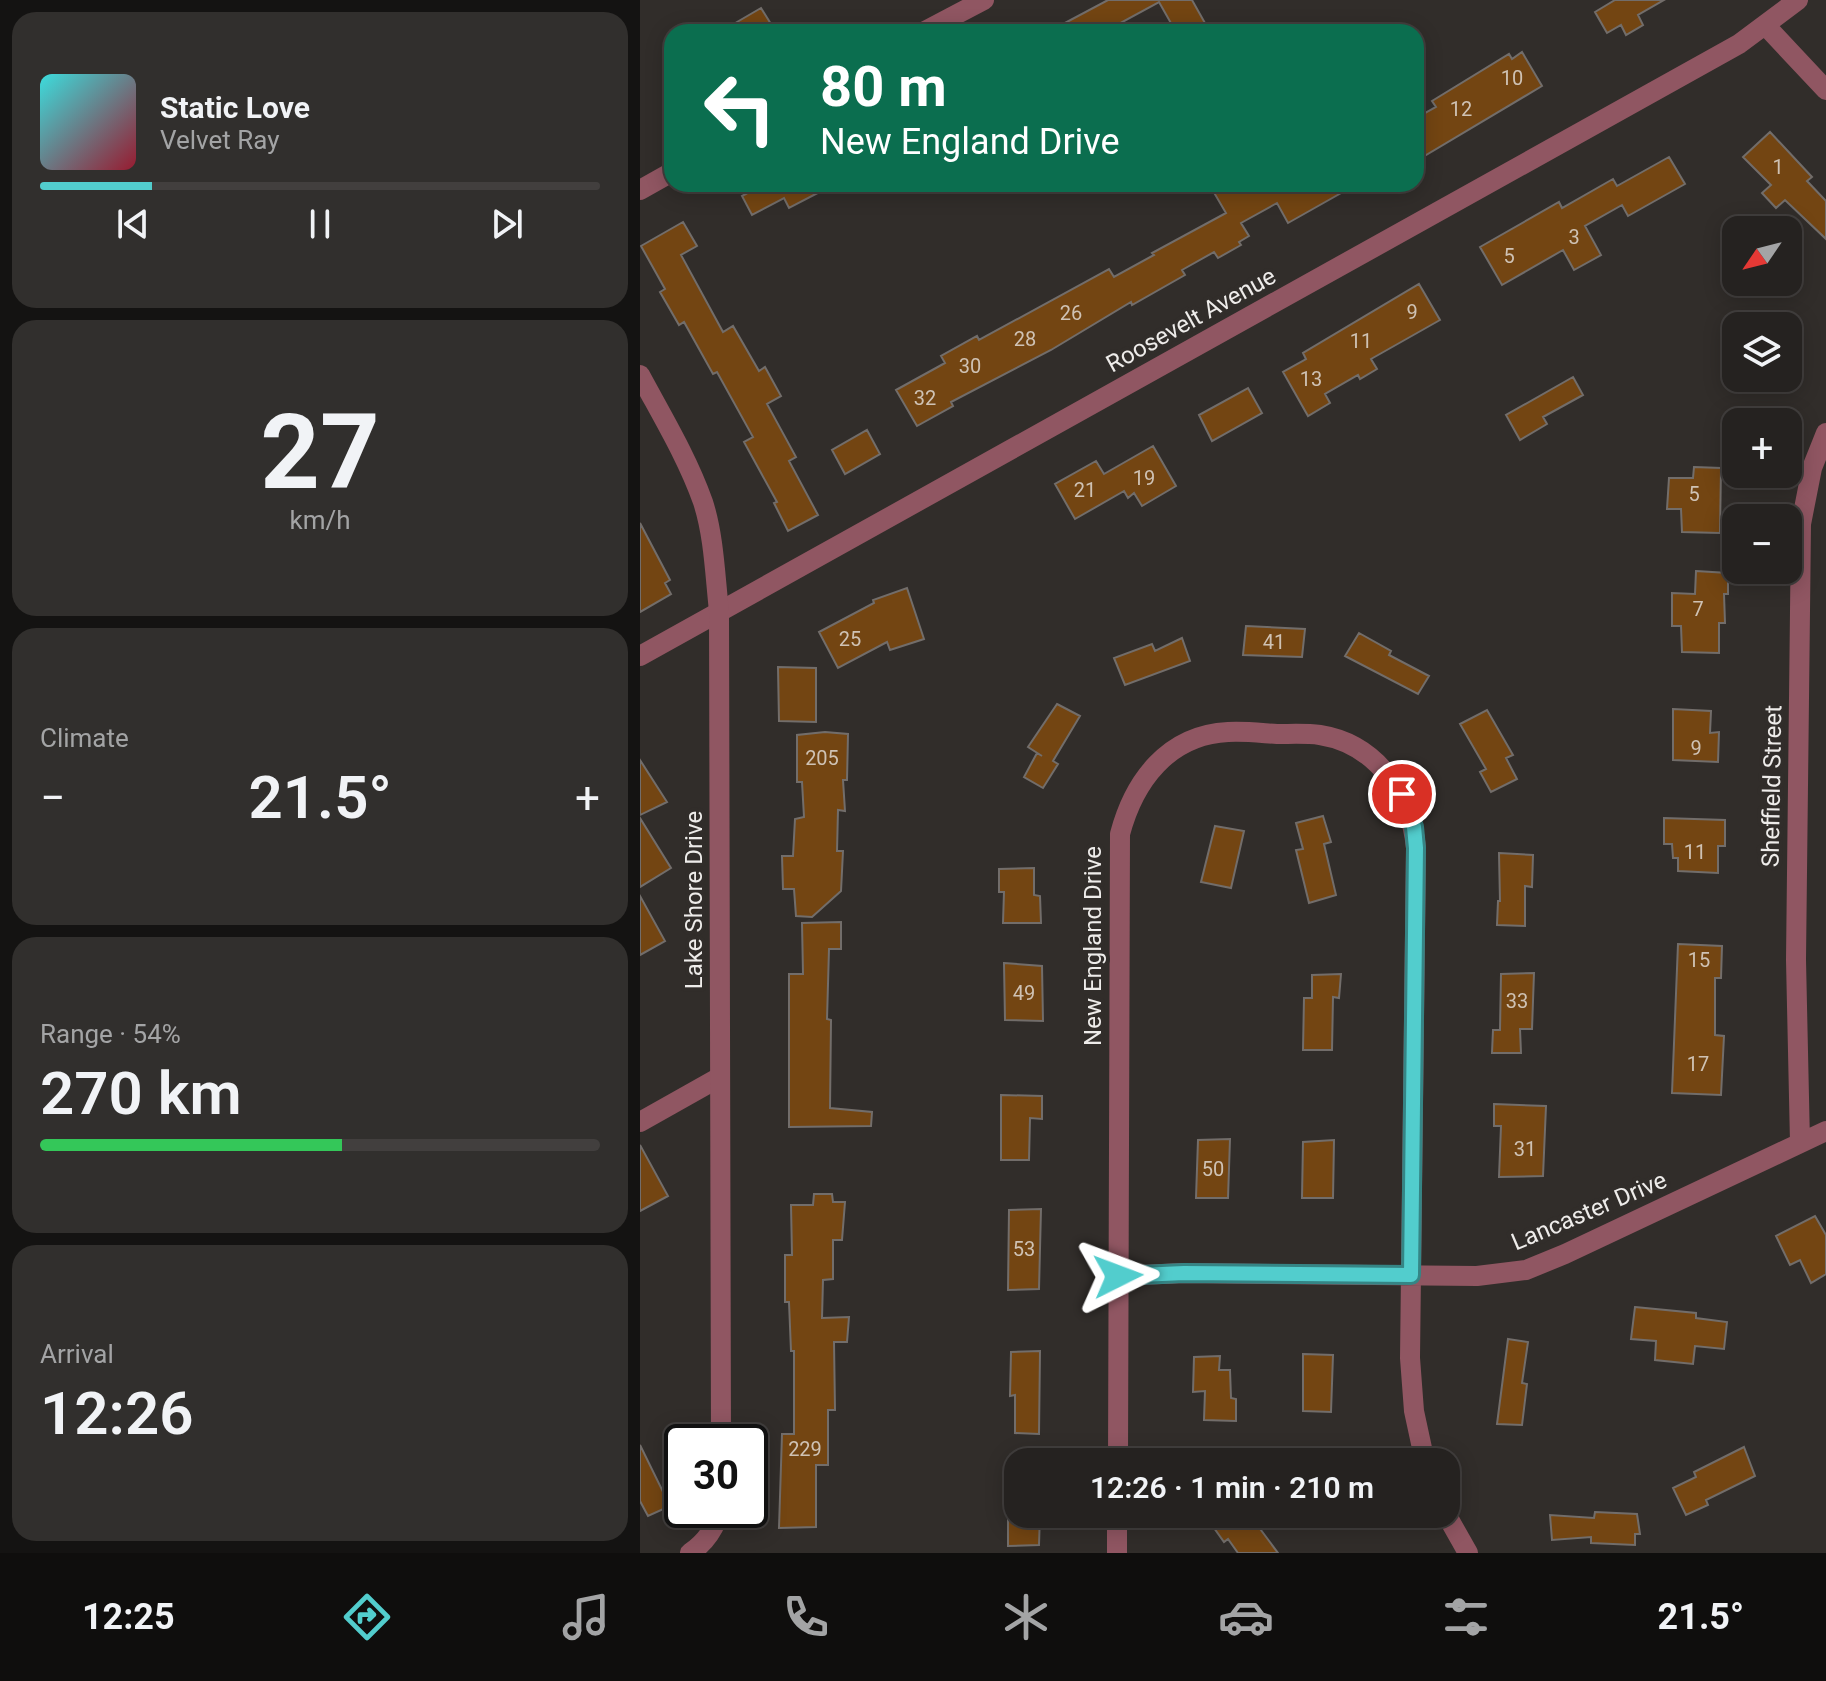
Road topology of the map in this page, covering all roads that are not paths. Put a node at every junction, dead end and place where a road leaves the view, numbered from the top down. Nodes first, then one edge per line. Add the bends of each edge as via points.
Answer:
1 (984, 0) edge
2 (1798, 0) edge
3 (938, 24) edge
4 (1765, 25) junction
5 (1826, 90) edge
6 (664, 176) edge
7 (640, 190) edge
8 (640, 375) edge
9 (1826, 433) edge
10 (719, 611) junction
11 (640, 656) edge
12 (720, 1077) junction
13 (640, 1122) edge
14 (1826, 1131) edge
15 (1800, 1143) junction
16 (1411, 1275) junction
17 (1118, 1276) junction
18 (721, 1424) edge
19 (1118, 1448) edge
20 (1422, 1448) edge
21 (714, 1528) edge
22 (1117, 1528) edge
23 (1454, 1528) edge
24 (690, 1553) edge
25 (1117, 1553) edge
26 (1468, 1553) edge

1 - 3 street
2 - 4 street, Roosevelt Avenue
4 - 5 street
4 - 10 street, Roosevelt Avenue via 1684,75
6 - 7 street
8 - 10 street, Lake Shore Drive via 704,504
9 - 15 street, Sheffield Street via 1812,468 1801,524 1796,960
10 - 11 street, Roosevelt Avenue
10 - 12 street, Lake Shore Drive
12 - 13 street
12 - 18 street, Lake Shore Drive
14 - 15 street, Lancaster Drive
15 - 16 street, Lancaster Drive via 1526,1270
16 - 17 street, Lancaster Drive
16 - 17 street, New England Drive via 1416,848 1410,814 1381,767 1337,739 1227,732 1191,741 1161,760 1138,786 1120,834
16 - 20 street, New England Drive via 1410,1358
17 - 19 street, New England Drive
21 - 24 street
22 - 25 street
23 - 26 street

